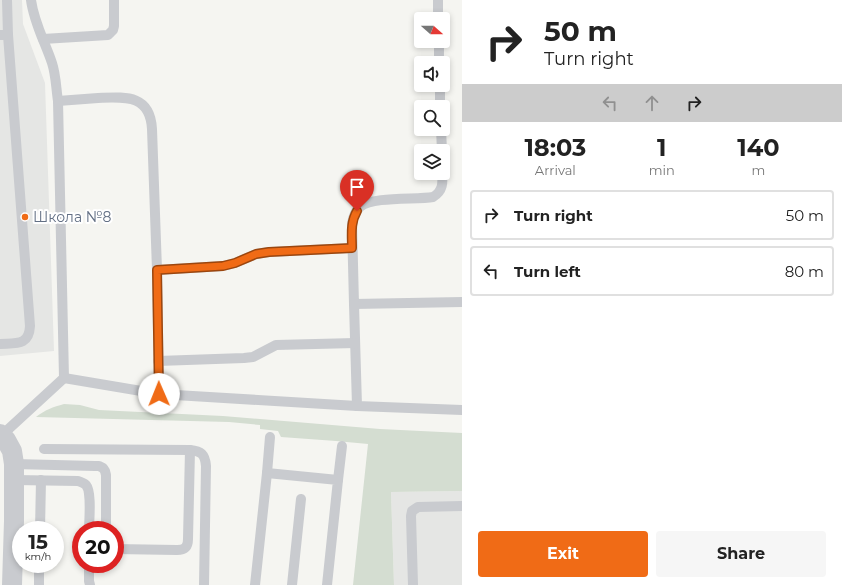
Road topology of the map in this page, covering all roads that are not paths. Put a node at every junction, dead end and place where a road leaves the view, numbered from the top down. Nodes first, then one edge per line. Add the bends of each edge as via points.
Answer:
1 (7, 0) edge
2 (31, 0) edge
3 (114, 0) edge
4 (438, 0) edge
5 (438, 12) edge
6 (4, 35) edge
7 (42, 39) junction
8 (58, 101) junction
9 (442, 180) edge
10 (352, 248) junction
11 (157, 270) junction
12 (462, 302) edge
13 (354, 304) junction
14 (355, 342) junction
15 (0, 344) edge
16 (158, 361) junction
17 (64, 378) junction
18 (159, 394) junction
19 (357, 406) junction
20 (462, 410) edge
21 (1, 435) edge
22 (270, 437) dead end
23 (342, 446) dead end
24 (44, 449) dead end
25 (190, 450) junction
26 (14, 472) junction
27 (267, 473) junction
28 (42, 480) junction
29 (338, 480) junction
30 (301, 499) dead end
31 (462, 506) edge
32 (40, 521) edge
33 (89, 521) edge
34 (106, 521) edge
35 (124, 549) edge
36 (39, 573) edge
37 (88, 573) edge
38 (12, 585) edge
39 (39, 585) edge
40 (90, 585) edge
41 (204, 585) edge
42 (255, 585) edge
43 (292, 585) edge
44 (327, 585) edge
45 (413, 585) edge

1 - 6 lane
2 - 7 lane
3 - 7 lane via 114,26 108,35
4 - 5 lane
6 - 15 lane via 30,334 21,342
7 - 8 lane via 54,70
8 - 11 lane via 126,98 138,102 147,110 151,122
8 - 17 lane
9 - 10 lane via 440,192 434,198 378,200 360,207 353,217
10 - 11 lane via 269,252 223,266
10 - 13 lane
11 - 16 lane
12 - 13 lane
13 - 14 lane
14 - 16 lane via 276,346 253,357 244,358
14 - 19 lane
16 - 18 lane
17 - 18 lane
17 - 21 lane
18 - 19 lane
19 - 20 lane
21 - 26 street via 12,451
22 - 27 lane
23 - 29 lane
24 - 25 lane
25 - 35 lane via 187,546 181,550
25 - 41 lane via 200,451 206,461
26 - 28 lane
26 - 34 lane via 95,466 103,468 106,480
26 - 38 street
27 - 29 lane
27 - 42 lane
28 - 32 lane
28 - 33 lane via 78,481 85,484 89,495
29 - 44 lane
30 - 43 lane
31 - 45 lane via 418,507 412,511
36 - 39 lane
37 - 40 lane

